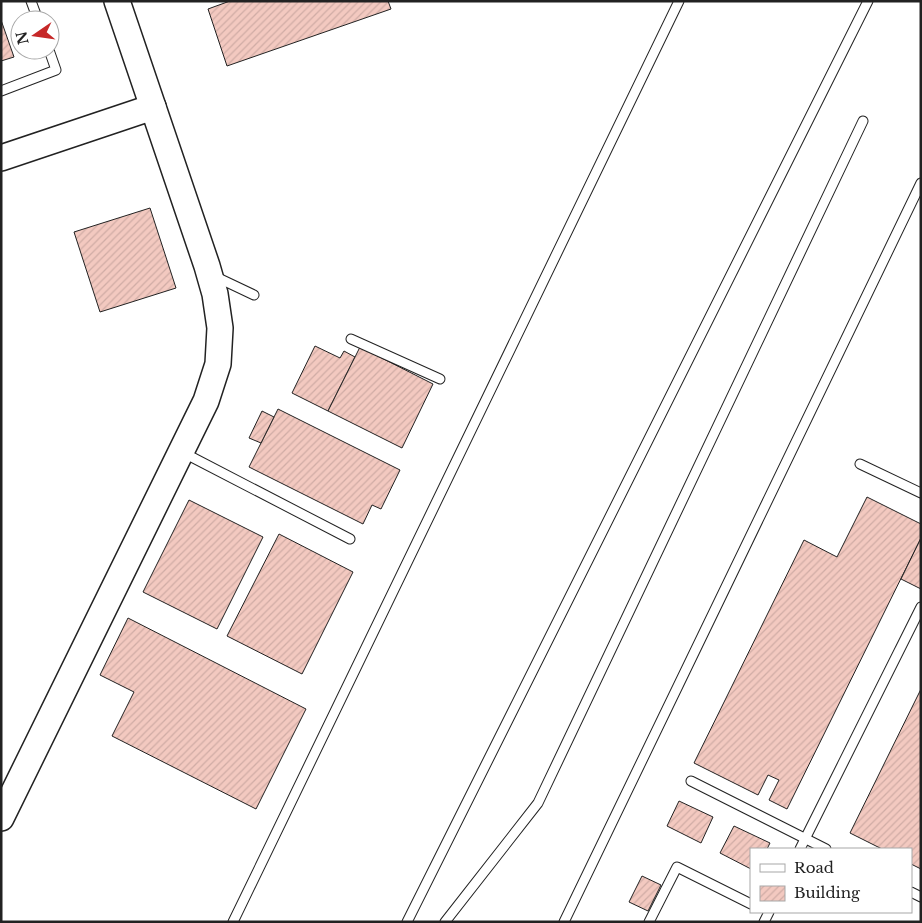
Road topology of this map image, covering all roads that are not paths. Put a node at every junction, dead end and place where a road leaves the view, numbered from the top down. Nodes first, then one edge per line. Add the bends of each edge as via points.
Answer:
1 (117, 1) edge
2 (679, 1) edge
3 (868, 1) edge
4 (52, 60) edge
5 (1, 91) edge
6 (153, 106) junction
7 (863, 121) dead end
8 (1, 158) edge
9 (921, 183) edge
10 (210, 274) junction
11 (254, 295) dead end
12 (351, 339) dead end
13 (440, 379) dead end
14 (181, 452) junction
15 (860, 464) dead end
16 (921, 493) edge
17 (350, 539) dead end
18 (921, 607) edge
19 (691, 781) dead end
20 (1, 818) edge
21 (806, 839) junction
22 (801, 848) edge
23 (824, 848) edge
24 (750, 903) edge
25 (233, 922) edge
26 (408, 922) edge
27 (445, 922) edge
28 (564, 922) edge
29 (650, 922) edge

1 - 6 street
2 - 25 lane
3 - 26 lane
4 - 5 lane via 56,70
6 - 8 street
6 - 10 street
7 - 27 lane via 538,803
9 - 28 lane
10 - 11 lane
10 - 14 street via 220,328 218,364 206,401
12 - 13 lane
14 - 17 lane
14 - 20 street
15 - 16 lane
18 - 21 lane
19 - 21 lane
21 - 22 lane
21 - 23 lane
24 - 29 lane via 677,866

